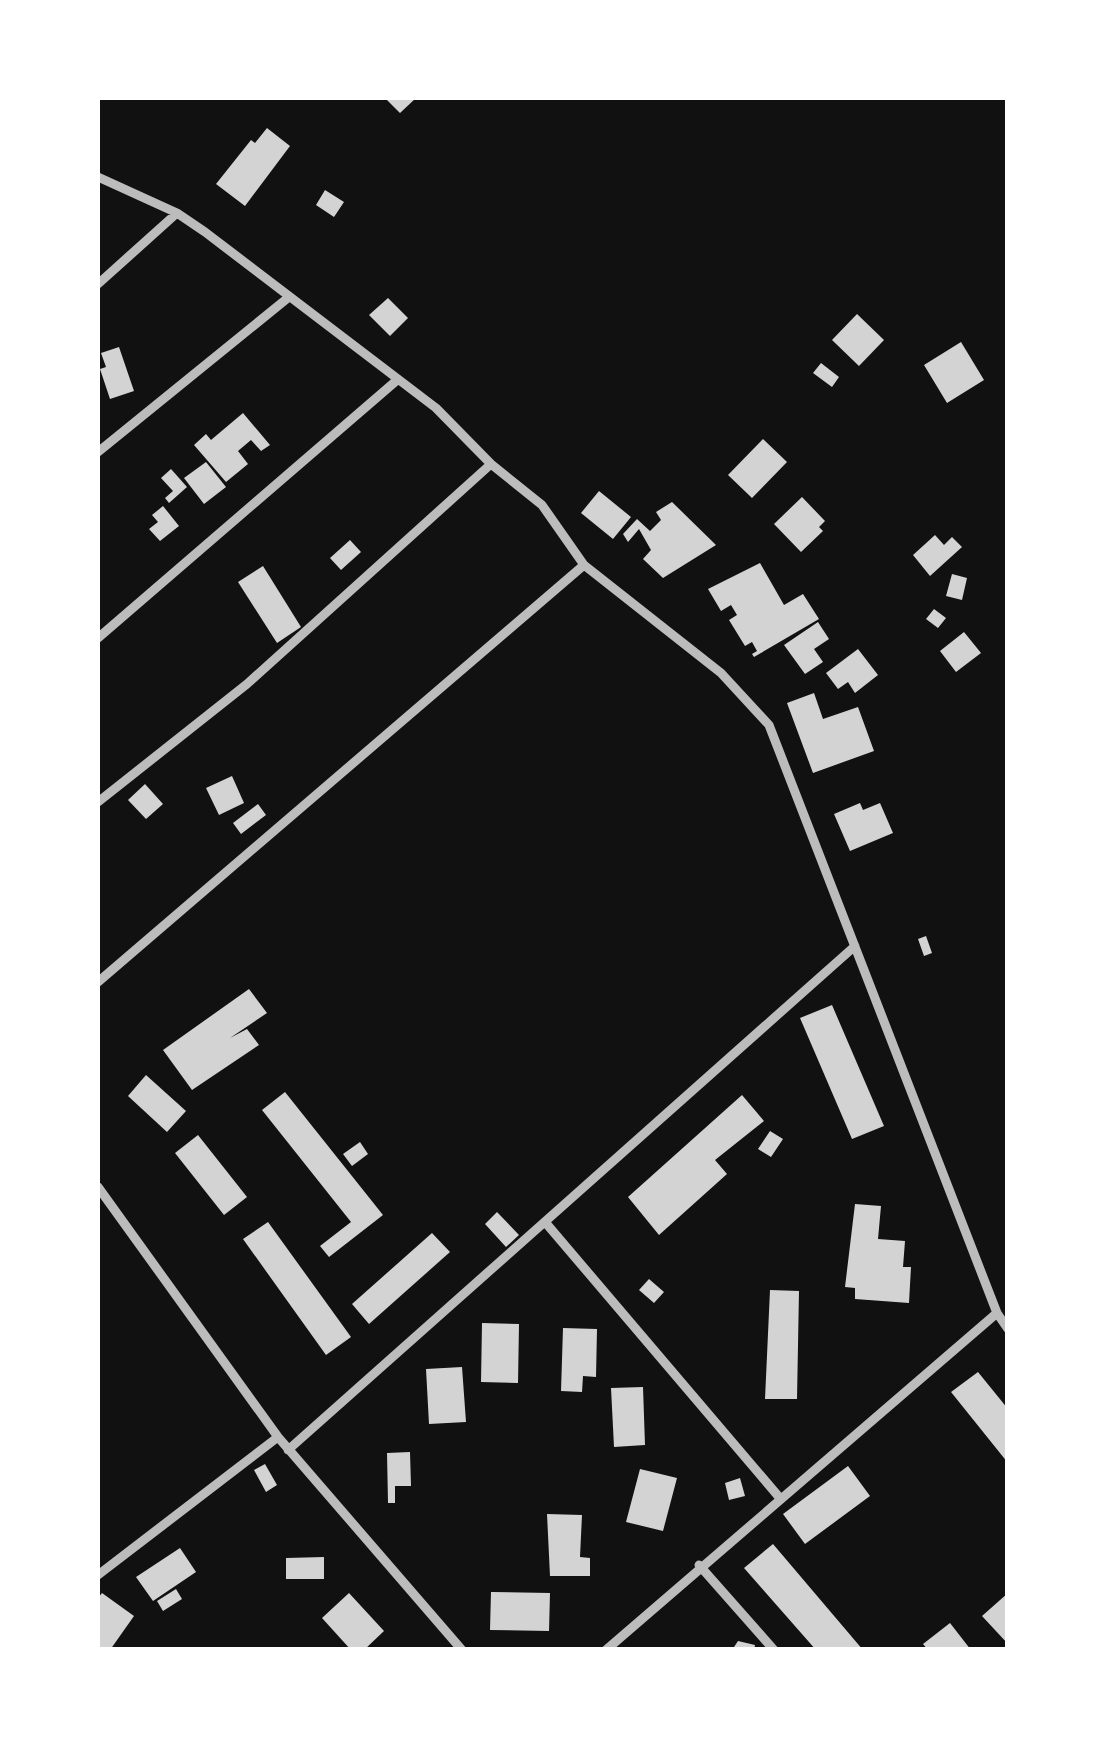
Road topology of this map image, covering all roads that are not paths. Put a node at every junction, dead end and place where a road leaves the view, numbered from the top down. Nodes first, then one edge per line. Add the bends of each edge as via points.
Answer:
1 (98, 177) edge
2 (178, 213) junction
3 (98, 284) edge
4 (289, 297) junction
5 (396, 381) junction
6 (98, 452) edge
7 (490, 464) junction
8 (584, 565) junction
9 (98, 638) edge
10 (98, 802) edge
11 (855, 946) junction
12 (98, 982) edge
13 (98, 1187) edge
14 (545, 1222) junction
15 (997, 1314) junction
16 (1008, 1329) edge
17 (278, 1437) junction
18 (288, 1450) junction
19 (779, 1497) junction
20 (699, 1565) junction
21 (98, 1574) edge
22 (462, 1650) edge
23 (606, 1650) edge
24 (774, 1650) edge

1 - 2 street
2 - 3 street
2 - 4 street
4 - 5 street
4 - 6 street
5 - 7 street via 436,408
5 - 9 street
7 - 8 street via 542,505
7 - 10 street via 247,684
8 - 11 street via 721,673 769,725
8 - 12 street
11 - 14 street
11 - 15 street
13 - 17 street
14 - 18 street
14 - 19 street
15 - 16 street
15 - 19 street
17 - 18 street
17 - 21 street
18 - 22 street
19 - 20 street
20 - 23 street
20 - 24 street

